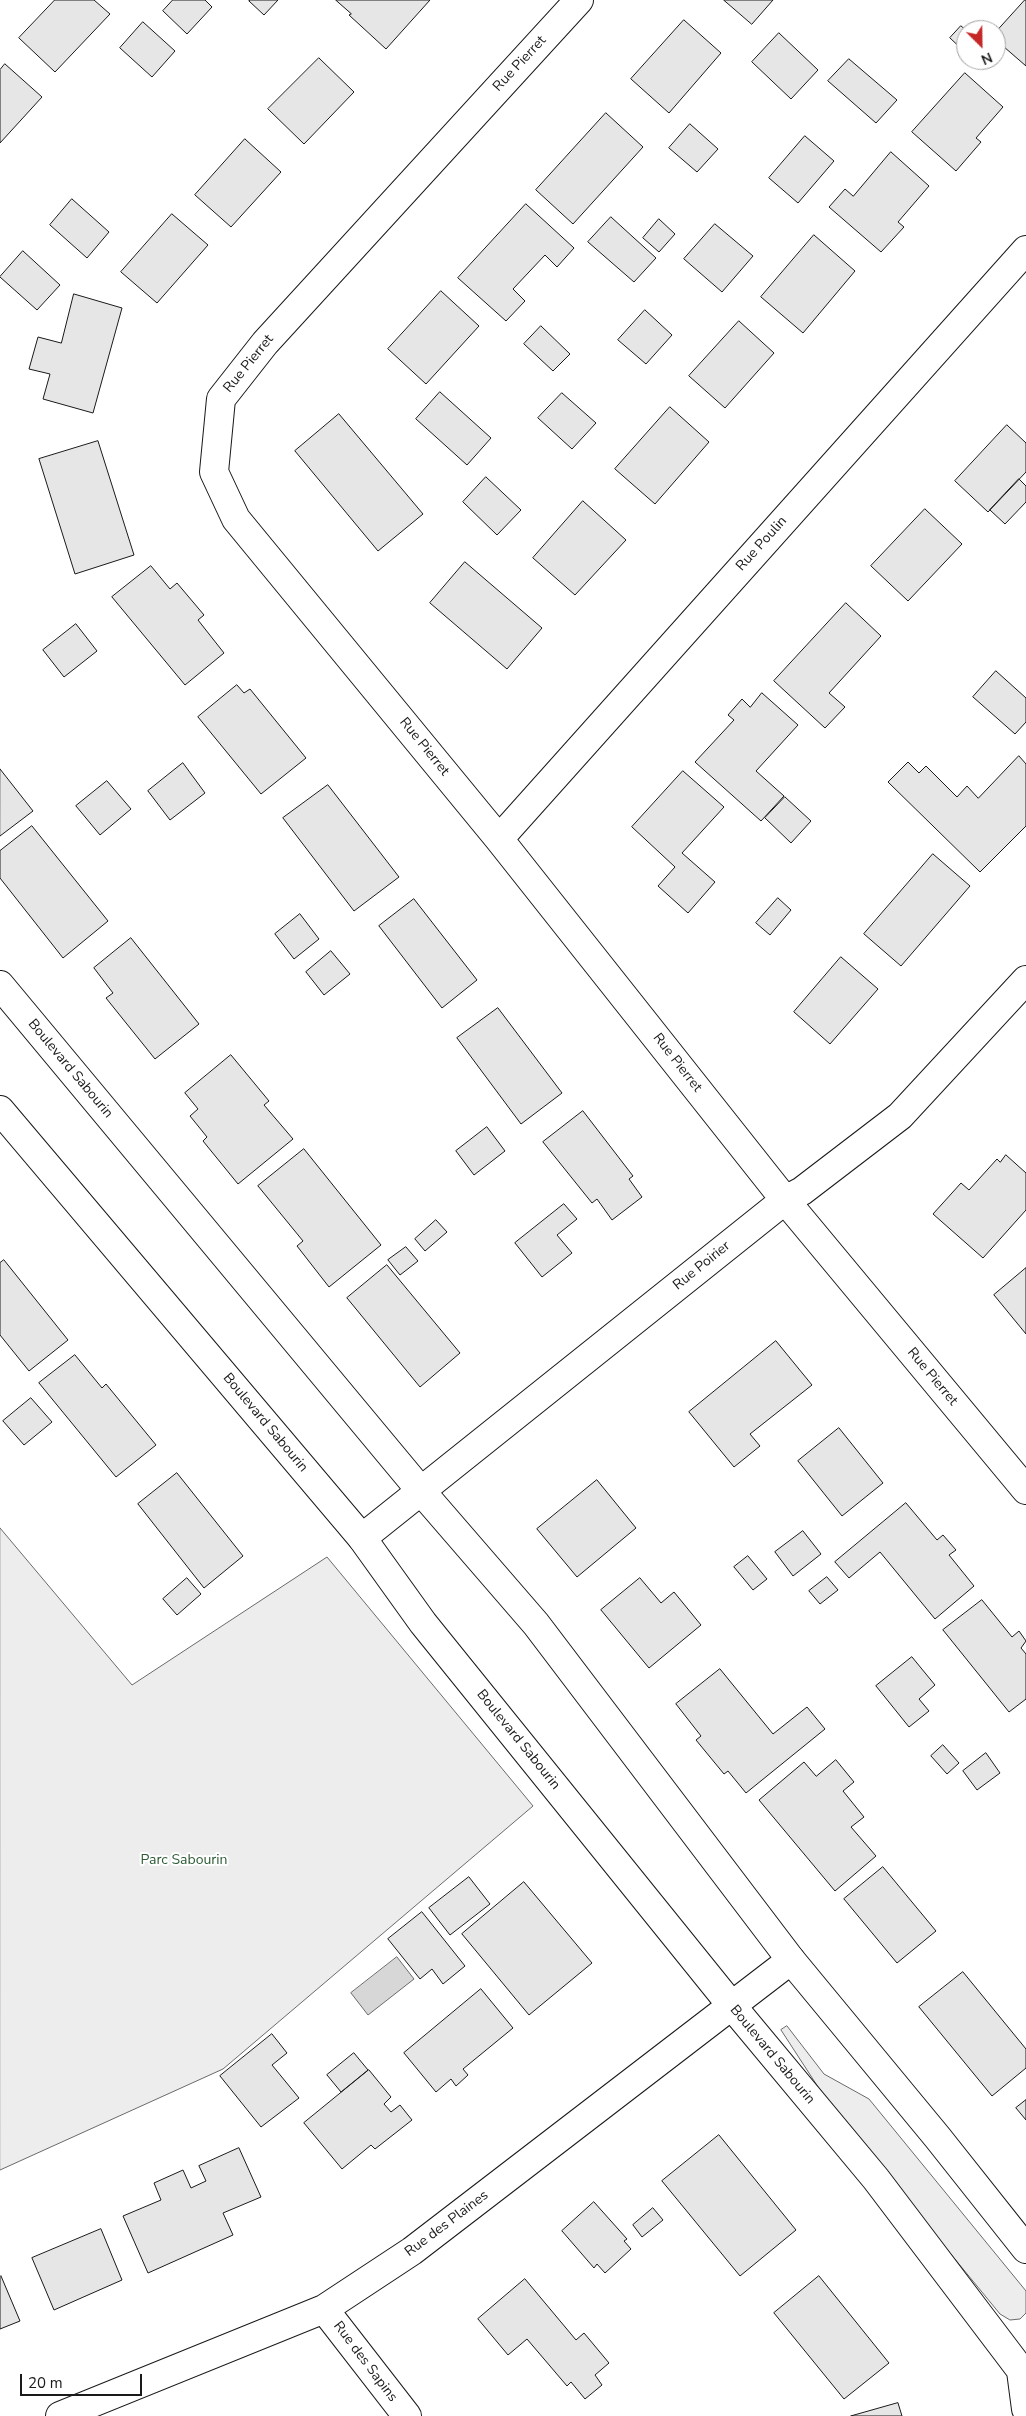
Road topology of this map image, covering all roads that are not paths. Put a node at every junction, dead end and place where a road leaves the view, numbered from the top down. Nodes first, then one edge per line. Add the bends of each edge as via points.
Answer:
1 (579, 0) edge
2 (1026, 250) edge
3 (499, 839) junction
4 (1026, 980) edge
5 (0, 985) edge
6 (0, 1110) edge
7 (785, 1200) junction
8 (1026, 1490) edge
9 (421, 1491) junction
10 (362, 1538) junction
11 (791, 1960) junction
12 (732, 2006) junction
13 (1026, 2249) edge
14 (324, 2309) junction
15 (1024, 2374) edge
16 (1026, 2409) edge
17 (60, 2416) edge
18 (406, 2416) edge

1 - 3 street, Rue Pierret via 248,364 221,399 214,472 236,519
2 - 3 street, Rue Poulin
3 - 7 street, Rue Pierret
4 - 7 street, Rue Poirier via 900,1116 802,1191
5 - 9 street, Boulevard Sabourin
6 - 10 street, Boulevard Sabourin
7 - 8 street, Rue Pierret
7 - 9 street, Rue Poirier
9 - 10 street, Rue Poirier
9 - 11 street, Boulevard Sabourin via 536,1624
10 - 12 street, Boulevard Sabourin via 423,1623
11 - 12 street, Rue des Plaines
11 - 13 street, Boulevard Sabourin
12 - 14 street, Rue des Plaines via 412,2252
12 - 15 street, Boulevard Sabourin via 876,2179
14 - 17 street, Rue des Plaines
14 - 18 street, Rue des Sapins
15 - 16 street

